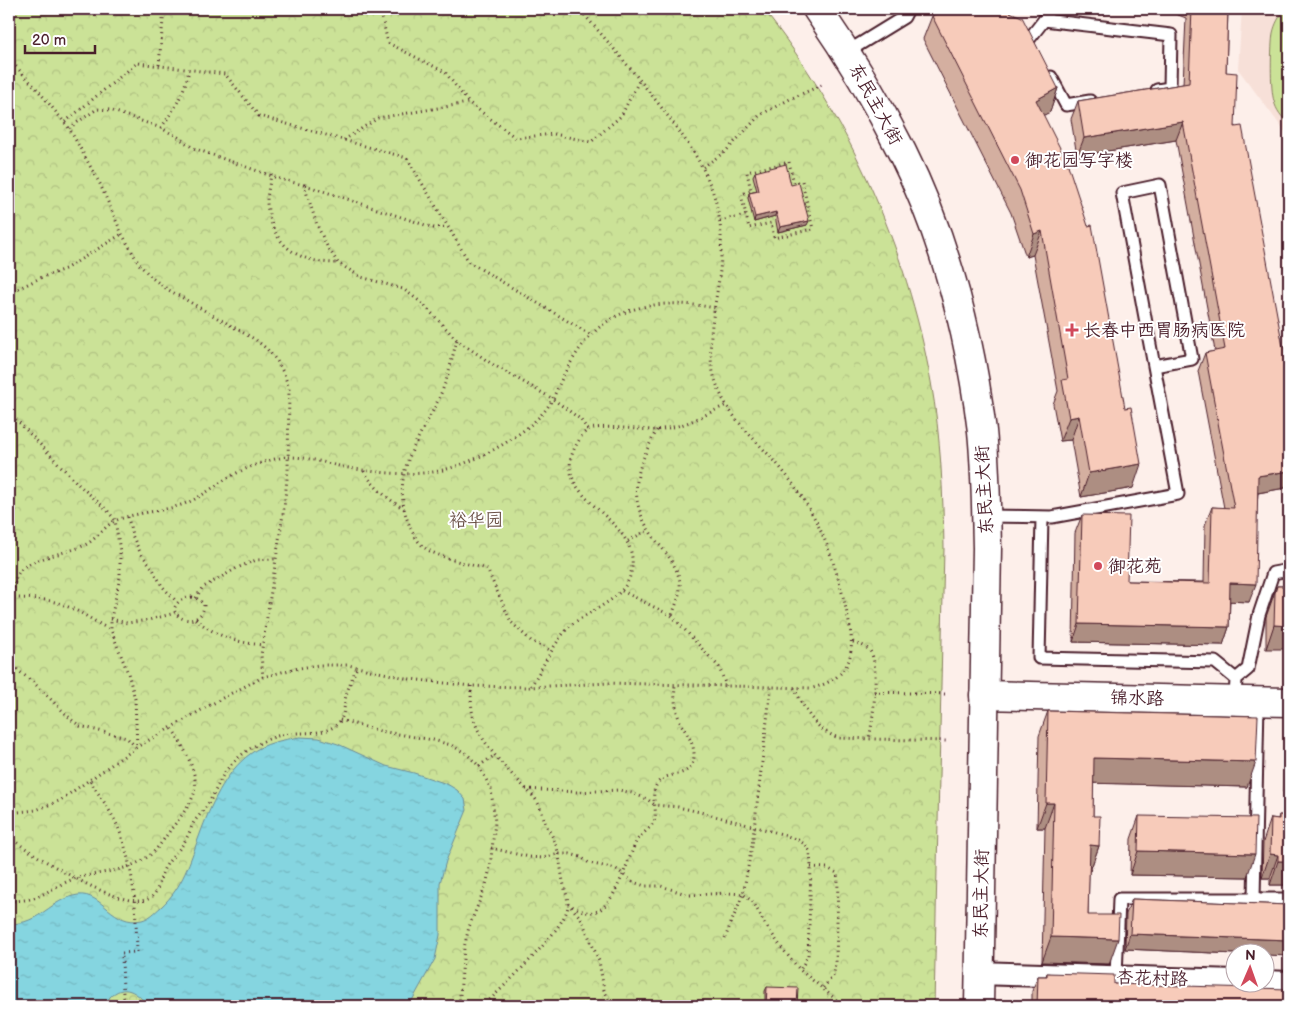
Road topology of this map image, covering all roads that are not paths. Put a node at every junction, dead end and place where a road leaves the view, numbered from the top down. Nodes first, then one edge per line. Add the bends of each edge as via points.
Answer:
1 (817, 9) edge
2 (908, 9) edge
3 (1049, 9) edge
4 (1044, 20) junction
5 (1029, 40) edge
6 (847, 52) junction
7 (1044, 64) edge
8 (1142, 93) edge
9 (1104, 99) edge
10 (1154, 366) junction
11 (986, 516) junction
12 (1042, 517) junction
13 (1289, 570) edge
14 (1243, 694) junction
15 (984, 695) junction
16 (1289, 702) edge
17 (1254, 899) junction
18 (1289, 899) edge
19 (979, 973) junction
20 (1116, 977) junction
21 (1226, 981) edge
22 (1276, 982) edge
23 (1289, 983) edge
24 (979, 1006) edge

1 - 6 main road, 东民主大街
2 - 6 lane via 904,17
3 - 4 lane
4 - 5 lane
4 - 8 lane via 1171,35 1170,88
6 - 11 main road, 东民主大街 via 903,154 946,262 973,374 982,432
7 - 9 lane via 1066,105
10 - 10 lane via 1122,193 1160,185 1192,359
10 - 12 lane via 1178,494
11 - 12 lane
11 - 15 main road, 东民主大街
12 - 14 lane via 1039,658 1216,662
13 - 14 lane via 1273,573 1259,615
14 - 15 main road, 锦水路
14 - 16 main road, 锦水路
14 - 17 lane
15 - 19 main road, 东民主大街
17 - 18 lane
17 - 20 lane via 1119,899
19 - 20 street, 杏花村路
19 - 24 main road, 东民主大街
20 - 21 street, 杏花村路
22 - 23 street

